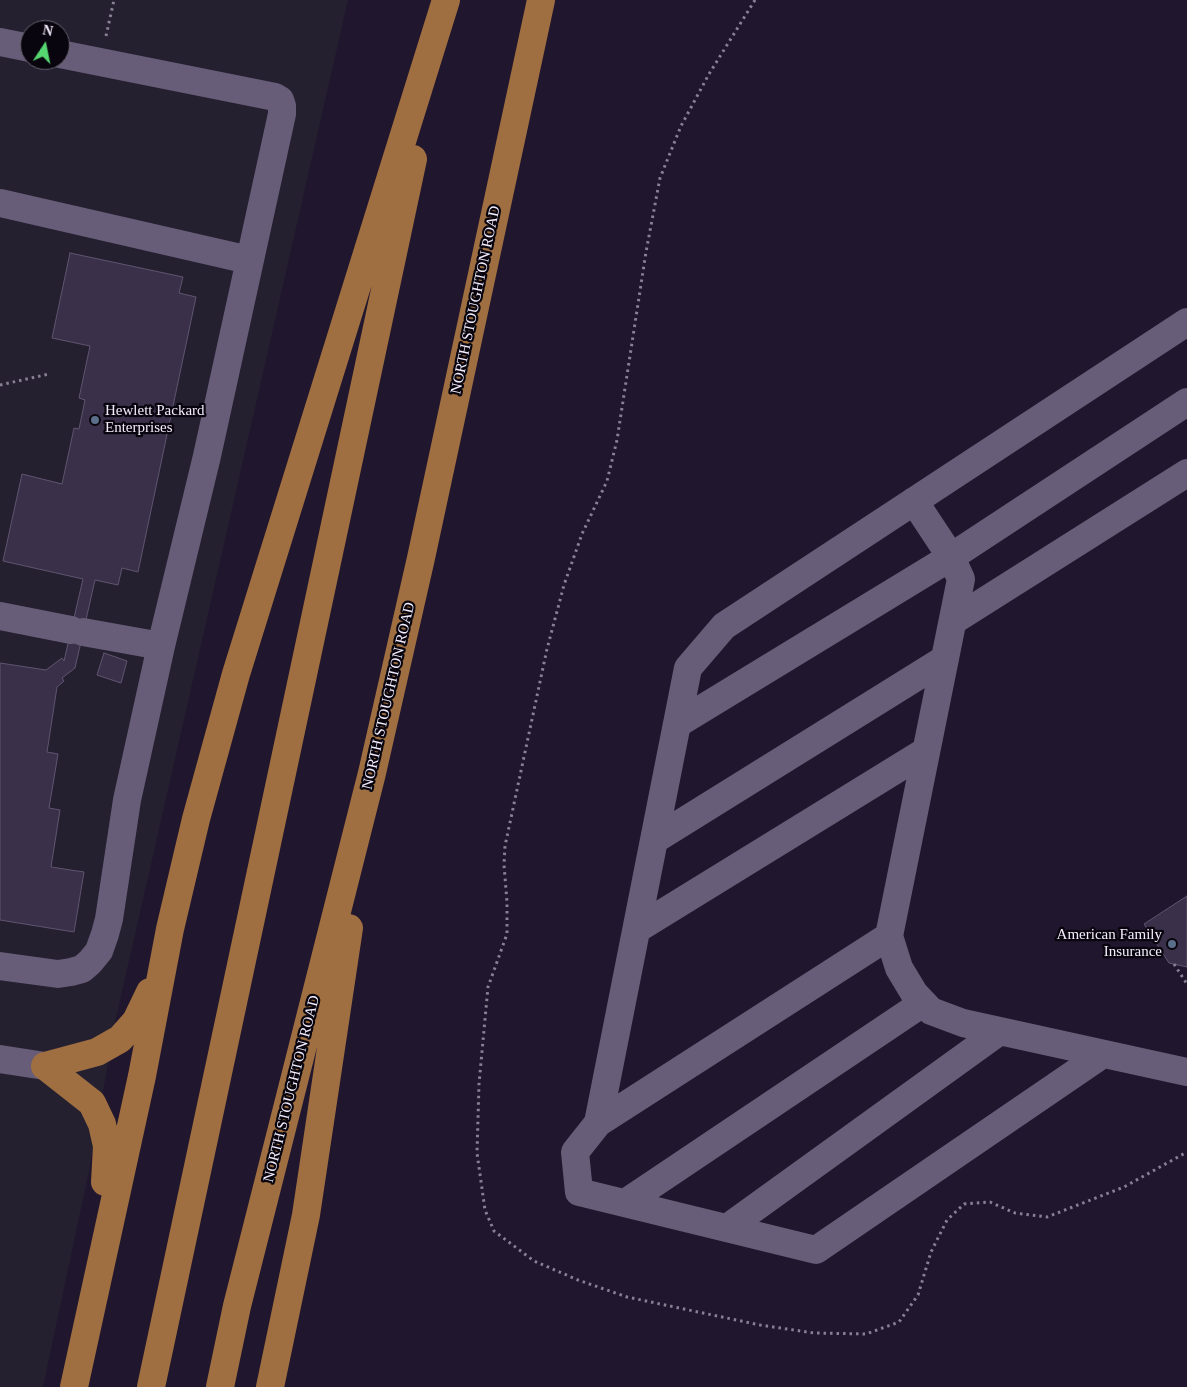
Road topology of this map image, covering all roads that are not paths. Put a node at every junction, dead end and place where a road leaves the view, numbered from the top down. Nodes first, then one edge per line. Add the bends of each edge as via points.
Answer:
1 (446, 0) edge
2 (541, 0) edge
3 (0, 42) edge
4 (20, 46) edge
5 (70, 56) edge
6 (0, 203) edge
7 (249, 260) junction
8 (1187, 322) edge
9 (1187, 402) edge
10 (1187, 473) edge
11 (914, 501) junction
12 (951, 557) junction
13 (0, 616) edge
14 (953, 621) junction
15 (161, 646) junction
16 (945, 658) junction
17 (677, 724) junction
18 (926, 752) junction
19 (372, 773) junction
20 (654, 840) junction
21 (170, 929) junction
22 (637, 929) junction
23 (889, 936) junction
24 (0, 966) edge
25 (923, 1002) junction
26 (1000, 1031) junction
27 (1103, 1054) junction
28 (0, 1059) edge
29 (46, 1066) junction
30 (1187, 1072) edge
31 (598, 1123) junction
32 (625, 1203) junction
33 (727, 1228) junction
34 (100, 1260) junction
35 (74, 1387) edge
36 (151, 1387) edge
37 (220, 1387) edge
38 (270, 1387) edge

1 - 21 main road via 236,674
1 - 36 main road
2 - 19 main road, NORTH STOUGHTON ROAD
3 - 4 street
5 - 7 street via 280,100 282,114
6 - 7 street
7 - 15 street via 207,456
8 - 11 street
9 - 12 street
10 - 14 street
11 - 12 street
11 - 17 street via 724,626 688,668
12 - 14 street via 961,579
12 - 17 street
13 - 15 street
14 - 16 street
15 - 24 street via 124,816 109,919 99,951 82,969 72,972 58,974
16 - 18 street
16 - 20 street
17 - 20 street
18 - 22 street
18 - 23 street
19 - 37 main road, NORTH STOUGHTON ROAD via 237,1306
19 - 38 main road via 306,1215
20 - 22 street
21 - 29 main road via 150,994 136,1021 120,1039 98,1052
21 - 34 main road via 142,1076
22 - 31 street
23 - 25 street via 899,968
23 - 31 street
25 - 26 street via 931,1011 963,1023
25 - 32 street
26 - 27 street
26 - 33 street
27 - 30 street
27 - 33 street via 816,1250
28 - 29 street
29 - 34 main road via 92,1103 102,1124 107,1146
31 - 32 street via 575,1152 579,1192
32 - 33 street
34 - 35 main road

